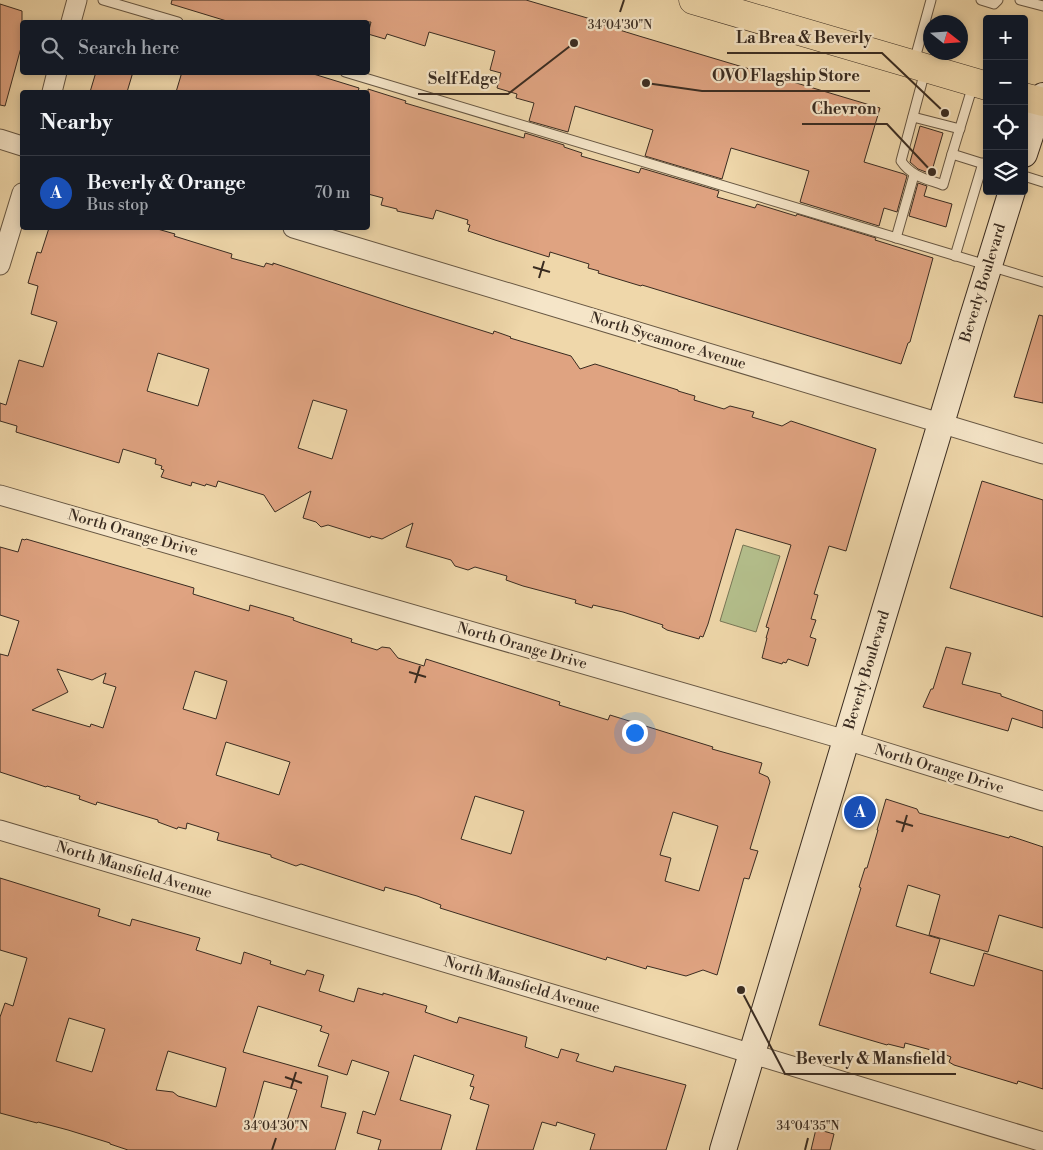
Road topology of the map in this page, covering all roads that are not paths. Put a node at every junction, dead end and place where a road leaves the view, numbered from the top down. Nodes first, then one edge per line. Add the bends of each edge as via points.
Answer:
1 (77, 0) edge
2 (103, 0) edge
3 (693, 0) edge
4 (930, 0) edge
5 (981, 0) edge
6 (998, 0) edge
7 (1020, 0) edge
8 (1043, 6) edge
9 (72, 20) edge
10 (171, 20) edge
11 (919, 66) junction
12 (57, 75) edge
13 (355, 75) edge
14 (980, 84) edge
15 (53, 90) edge
16 (1038, 99) edge
17 (913, 117) junction
18 (960, 129) junction
19 (0, 138) edge
20 (20, 145) edge
21 (1025, 150) edge
22 (952, 154) junction
23 (983, 163) edge
24 (983, 170) edge
25 (914, 175) junction
26 (1028, 177) edge
27 (1043, 182) edge
28 (1011, 195) edge
29 (20, 200) edge
30 (300, 230) edge
31 (896, 238) junction
32 (955, 256) junction
33 (0, 265) edge
34 (988, 265) junction
35 (1043, 282) edge
36 (941, 423) junction
37 (1043, 454) edge
38 (0, 494) edge
39 (846, 740) junction
40 (1043, 801) edge
41 (0, 830) edge
42 (752, 1054) junction
43 (1043, 1142) edge
44 (723, 1150) edge

1 - 9 street
2 - 10 lane
3 - 11 main road
4 - 11 lane
5 - 6 lane via 994,4
7 - 8 lane
11 - 14 main road
11 - 17 lane
12 - 15 street
13 - 31 lane
14 - 18 lane
16 - 21 main road
17 - 18 lane
17 - 25 lane via 901,161
18 - 22 lane
19 - 20 street
22 - 23 lane
22 - 25 lane via 943,185
24 - 32 lane
25 - 31 lane
26 - 27 lane
28 - 34 main road, Beverly Boulevard
29 - 33 street
30 - 36 street, North Sycamore Avenue
31 - 32 lane
32 - 34 lane
34 - 35 lane
34 - 36 main road, Beverly Boulevard
36 - 37 street, North Sycamore Avenue
36 - 39 main road, Beverly Boulevard
38 - 39 street, North Orange Drive
39 - 40 street, North Orange Drive
39 - 42 main road, Beverly Boulevard
41 - 42 street, North Mansfield Avenue
42 - 43 street, North Mansfield Avenue
42 - 44 main road, Beverly Boulevard

